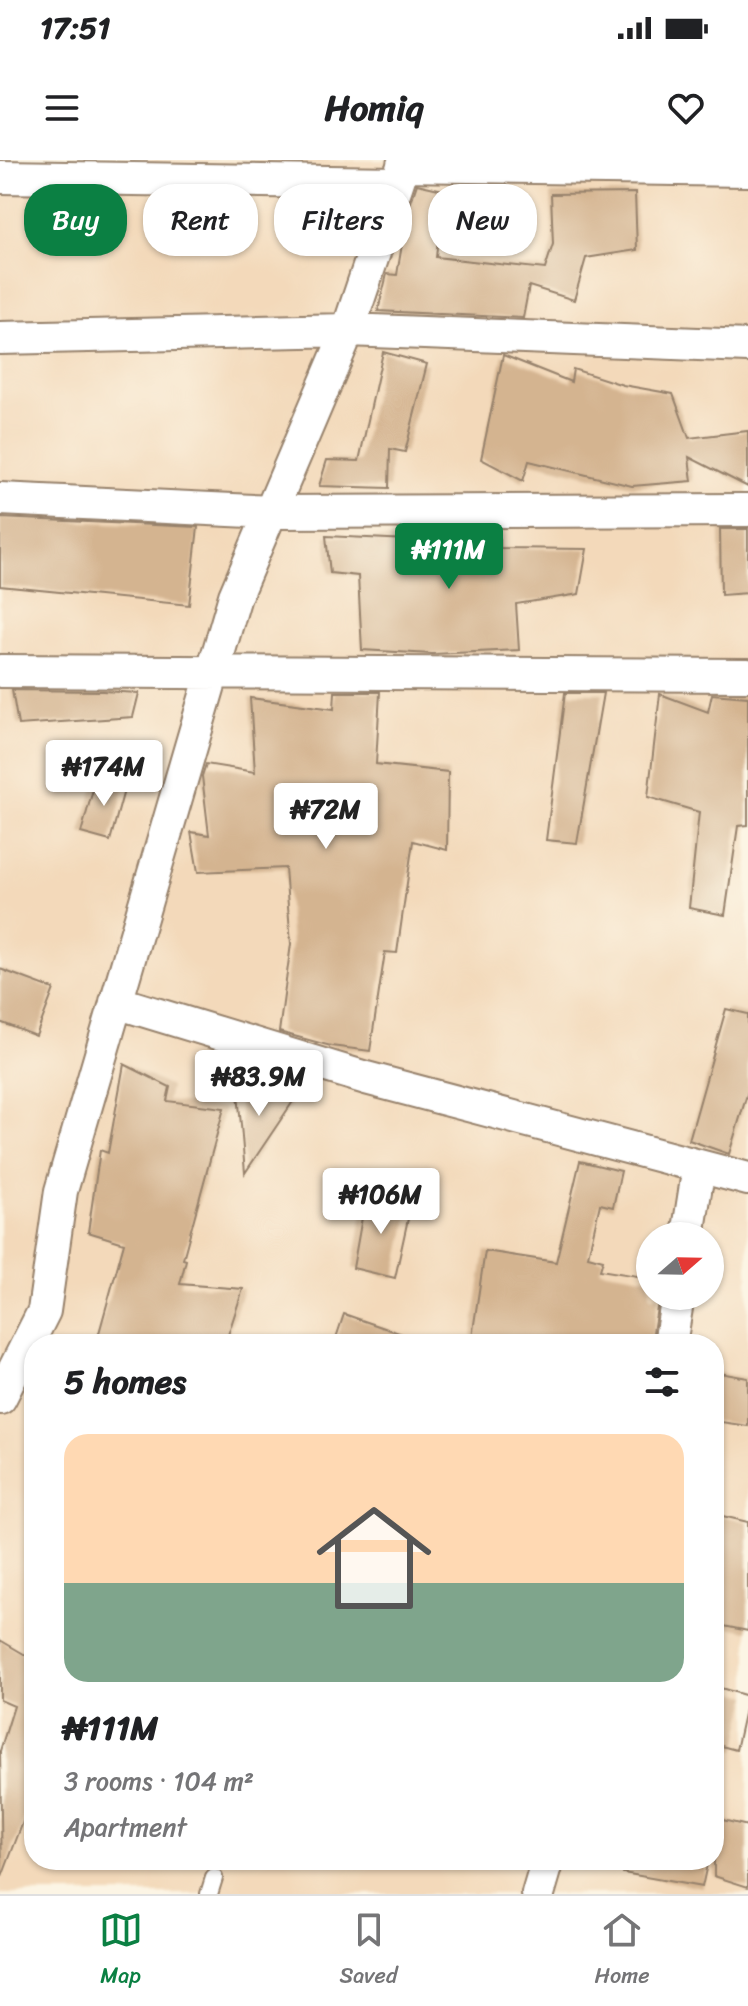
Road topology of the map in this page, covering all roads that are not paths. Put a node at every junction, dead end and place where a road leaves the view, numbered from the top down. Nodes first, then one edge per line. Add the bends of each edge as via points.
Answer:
1 (402, 169) edge
2 (748, 170) edge
3 (0, 177) edge
4 (348, 330) junction
5 (0, 338) edge
6 (748, 346) edge
7 (0, 499) edge
8 (748, 510) edge
9 (273, 512) junction
10 (0, 671) edge
11 (212, 674) junction
12 (748, 675) edge
13 (116, 1002) junction
14 (699, 1166) junction
15 (748, 1179) edge
16 (690, 1222) edge
17 (676, 1310) edge
18 (35, 1334) edge
19 (672, 1334) edge
20 (24, 1360) edge
21 (15, 1382) edge
22 (545, 1870) edge
23 (538, 1894) edge

1 - 2 street
1 - 3 street
1 - 4 street
4 - 5 street
4 - 6 street
4 - 9 street
7 - 9 street
8 - 9 street
9 - 11 street via 245,570
10 - 11 street
11 - 12 street
11 - 13 street
13 - 14 street via 366,1078
13 - 18 street via 61,1191 44,1311
14 - 15 street
14 - 16 street
17 - 19 street
20 - 21 street
22 - 23 street

